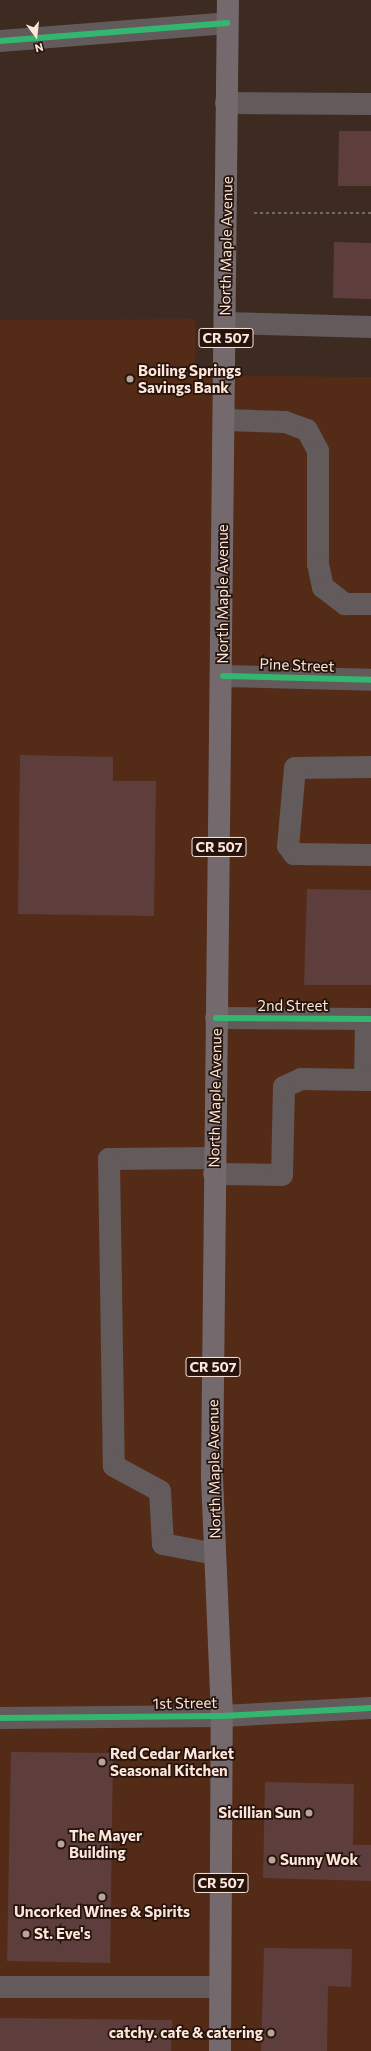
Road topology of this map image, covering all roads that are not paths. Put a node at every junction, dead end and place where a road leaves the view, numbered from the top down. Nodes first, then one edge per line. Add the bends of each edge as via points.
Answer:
1 (228, 0) edge
2 (227, 23) junction
3 (0, 41) edge
4 (226, 103) junction
5 (371, 104) edge
6 (226, 323) junction
7 (371, 328) edge
8 (225, 420) junction
9 (371, 604) edge
10 (223, 676) junction
11 (371, 680) edge
12 (371, 766) edge
13 (371, 856) edge
14 (216, 1018) junction
15 (369, 1019) edge
16 (368, 1080) edge
17 (214, 1166) junction
18 (215, 1554) junction
19 (371, 1708) edge
20 (222, 1716) junction
21 (0, 1718) edge
22 (0, 1987) edge
23 (220, 1987) junction
24 (220, 2051) edge

1 - 2 main road, North Maple Avenue / CR 507
2 - 3 street
2 - 4 main road, North Maple Avenue / CR 507
4 - 5 street
4 - 6 main road, North Maple Avenue / CR 507
6 - 7 street
6 - 8 main road, North Maple Avenue / CR 507
8 - 9 street via 285,422 307,430 318,451 318,564 324,587 345,604
8 - 10 main road, North Maple Avenue / CR 507
10 - 11 street, Pine Street
10 - 14 main road, North Maple Avenue / CR 507
12 - 13 street via 295,768 288,846 294,854
14 - 15 street, 2nd Street
14 - 17 main road, North Maple Avenue / CR 507
15 - 16 street
16 - 17 street via 301,1079 284,1087 282,1175
17 - 18 main road, North Maple Avenue / CR 507 via 212,1474
17 - 18 street via 109,1159 114,1466 160,1491 163,1544
18 - 20 main road, North Maple Avenue / CR 507
19 - 20 street, 1st Street
20 - 21 street, 1st Street
20 - 23 main road, North Maple Avenue / CR 507
22 - 23 street
23 - 24 main road, North Maple Avenue / CR 507

